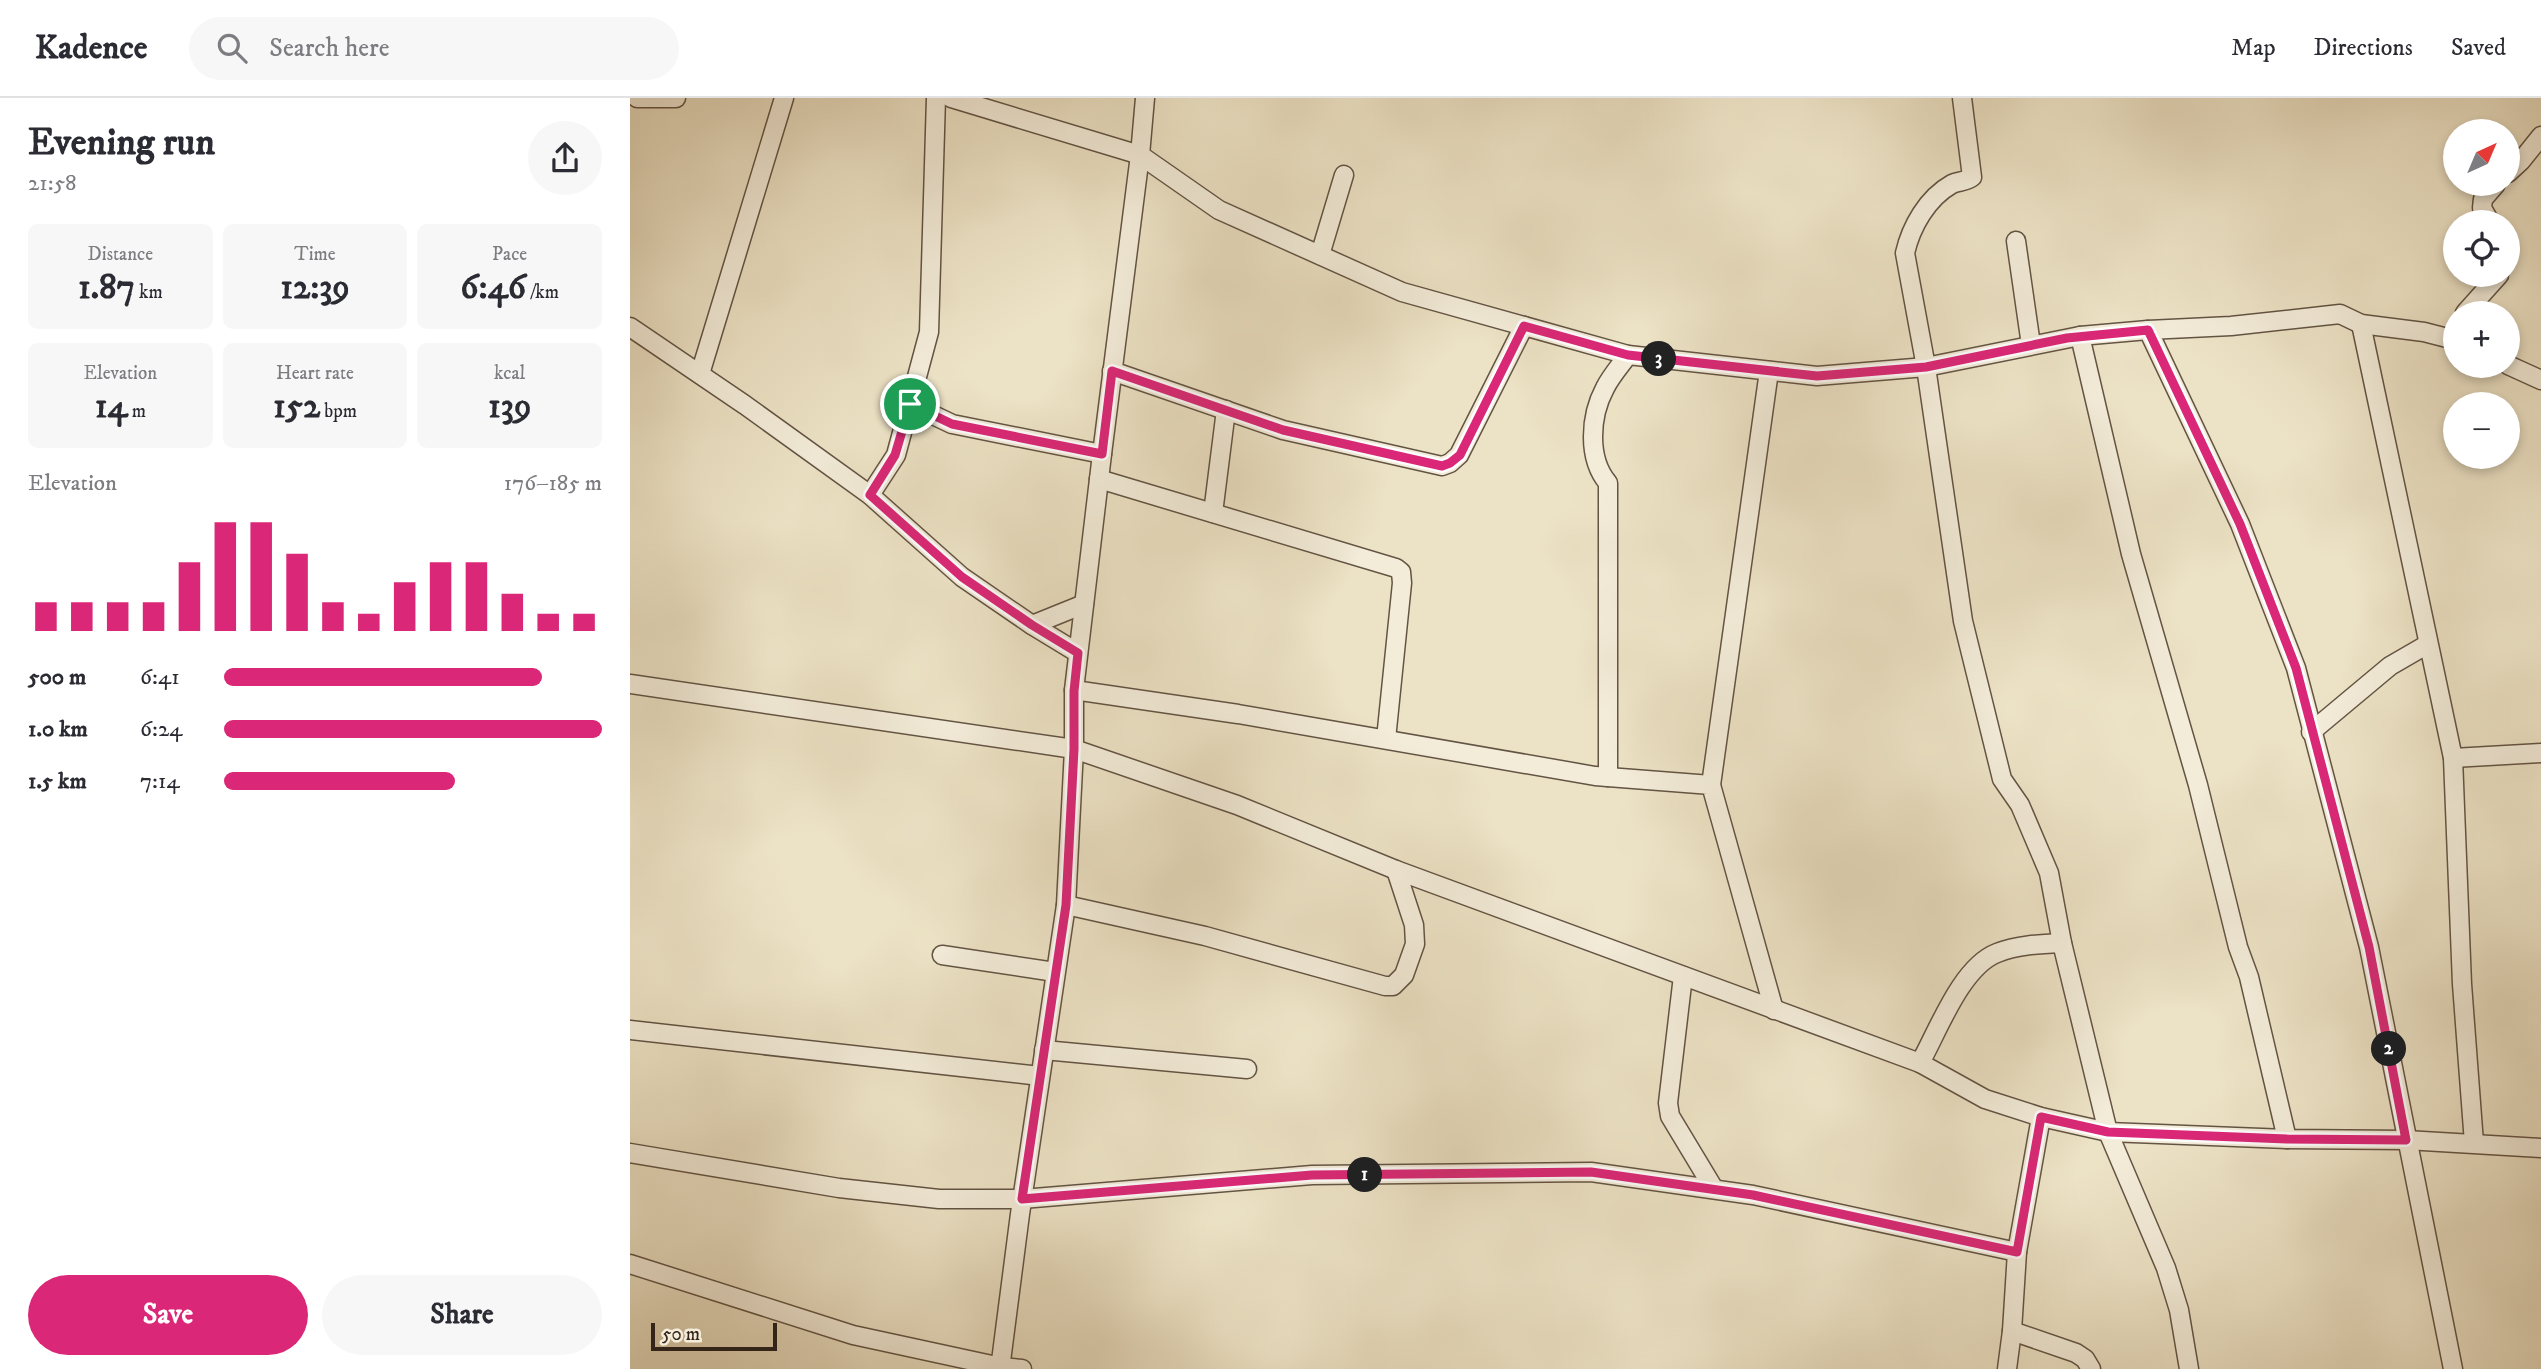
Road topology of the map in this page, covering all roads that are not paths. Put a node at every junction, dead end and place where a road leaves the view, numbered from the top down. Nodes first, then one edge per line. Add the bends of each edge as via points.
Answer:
1 (637, 98) edge
2 (676, 98) edge
3 (784, 98) edge
4 (936, 98) edge
5 (951, 98) edge
6 (1144, 98) edge
7 (1962, 98) edge
8 (2541, 136) edge
9 (1140, 155) junction
10 (2520, 162) edge
11 (1344, 175) dead end
12 (2016, 241) dead end
13 (1320, 256) junction
14 (2488, 287) edge
15 (2476, 301) edge
16 (2361, 324) junction
17 (1524, 326) junction
18 (630, 327) edge
19 (2148, 330) junction
20 (2080, 336) junction
21 (2443, 337) edge
22 (2031, 345) junction
23 (1628, 355) junction
24 (1926, 367) junction
25 (2520, 370) edge
26 (1112, 371) junction
27 (1769, 371) junction
28 (700, 374) junction
29 (2541, 380) edge
30 (910, 404) junction
31 (1226, 410) junction
32 (1102, 454) junction
33 (1099, 479) junction
34 (870, 495) junction
35 (1213, 513) junction
36 (1084, 604) junction
37 (1032, 625) junction
38 (2428, 644) junction
39 (1078, 653) junction
40 (630, 684) edge
41 (1074, 691) junction
42 (2311, 732) junction
43 (1386, 740) junction
44 (1074, 749) junction
45 (2541, 753) edge
46 (2453, 758) junction
47 (1608, 777) junction
48 (1712, 785) junction
49 (1396, 870) junction
50 (1066, 905) junction
51 (2062, 943) junction
52 (942, 955) dead end
53 (1055, 972) junction
54 (1683, 976) junction
55 (1774, 1010) junction
56 (630, 1030) edge
57 (1044, 1050) junction
58 (1920, 1063) junction
59 (1247, 1069) dead end
60 (1040, 1076) junction
61 (2041, 1117) junction
62 (2108, 1132) junction
63 (2287, 1139) junction
64 (2406, 1140) junction
65 (2474, 1143) junction
66 (2541, 1148) edge
67 (630, 1153) edge
68 (1714, 1189) junction
69 (1022, 1199) junction
70 (2017, 1252) junction
71 (630, 1264) edge
72 (2012, 1331) junction
73 (1000, 1368) edge
74 (1022, 1369) edge
75 (2007, 1369) edge
76 (2091, 1369) edge
77 (2189, 1369) edge
78 (2453, 1369) edge

1 - 2 street
3 - 28 street
4 - 30 street via 929,322
5 - 9 street
6 - 9 street
7 - 24 street via 1972,177 1952,184 1935,198 1917,219 1905,253
8 - 10 street
9 - 13 street via 1219,210
9 - 26 street
11 - 13 street
12 - 22 street
13 - 17 street via 1402,292
14 - 15 street
16 - 19 street via 2340,314
16 - 21 street
16 - 38 street
17 - 23 street
17 - 31 street via 1460,455 1442,466 1283,430
18 - 28 street
19 - 20 street
19 - 42 street via 2240,524 2296,668
20 - 22 street
20 - 63 street via 2132,554 2249,977
22 - 24 street
23 - 27 street
23 - 47 street via 1604,389 1593,427 1595,462 1608,482
24 - 27 street via 1817,376
24 - 51 street via 1962,621 2002,779 2020,806 2049,873
25 - 29 street
26 - 31 street
26 - 32 street
27 - 48 street
28 - 34 street
30 - 32 street via 952,424
30 - 34 street via 895,455
31 - 35 street
32 - 33 street
33 - 35 street
33 - 36 street
34 - 37 street via 962,577
35 - 43 street via 1401,572
36 - 37 street
36 - 39 street
37 - 39 street
38 - 42 street via 2390,666
38 - 46 street
39 - 41 street
40 - 44 street
41 - 43 street
41 - 44 street
42 - 64 street via 2369,947
43 - 47 street
44 - 49 street via 1237,805
44 - 50 street
45 - 46 street
46 - 65 street
47 - 48 street
48 - 55 street
49 - 50 street via 1415,925 1415,944 1404,975 1393,986
49 - 54 street
50 - 53 street
51 - 58 street via 1996,953 1981,962 1967,978
51 - 62 street
52 - 53 street
53 - 57 street
54 - 55 street
54 - 68 street via 1668,1104 1670,1116
55 - 58 street
56 - 60 street
57 - 59 street
57 - 60 street
58 - 61 street via 1985,1099
60 - 69 street
61 - 62 street
61 - 70 street
62 - 63 street
62 - 77 street via 2166,1268
63 - 64 street
64 - 65 street
64 - 78 street
65 - 66 street
67 - 69 street via 839,1188 939,1199
68 - 69 street via 1591,1172 1312,1175
68 - 70 street
69 - 73 street
70 - 72 street
71 - 73 street via 853,1335
72 - 75 street
72 - 76 street via 2076,1353
73 - 74 street

